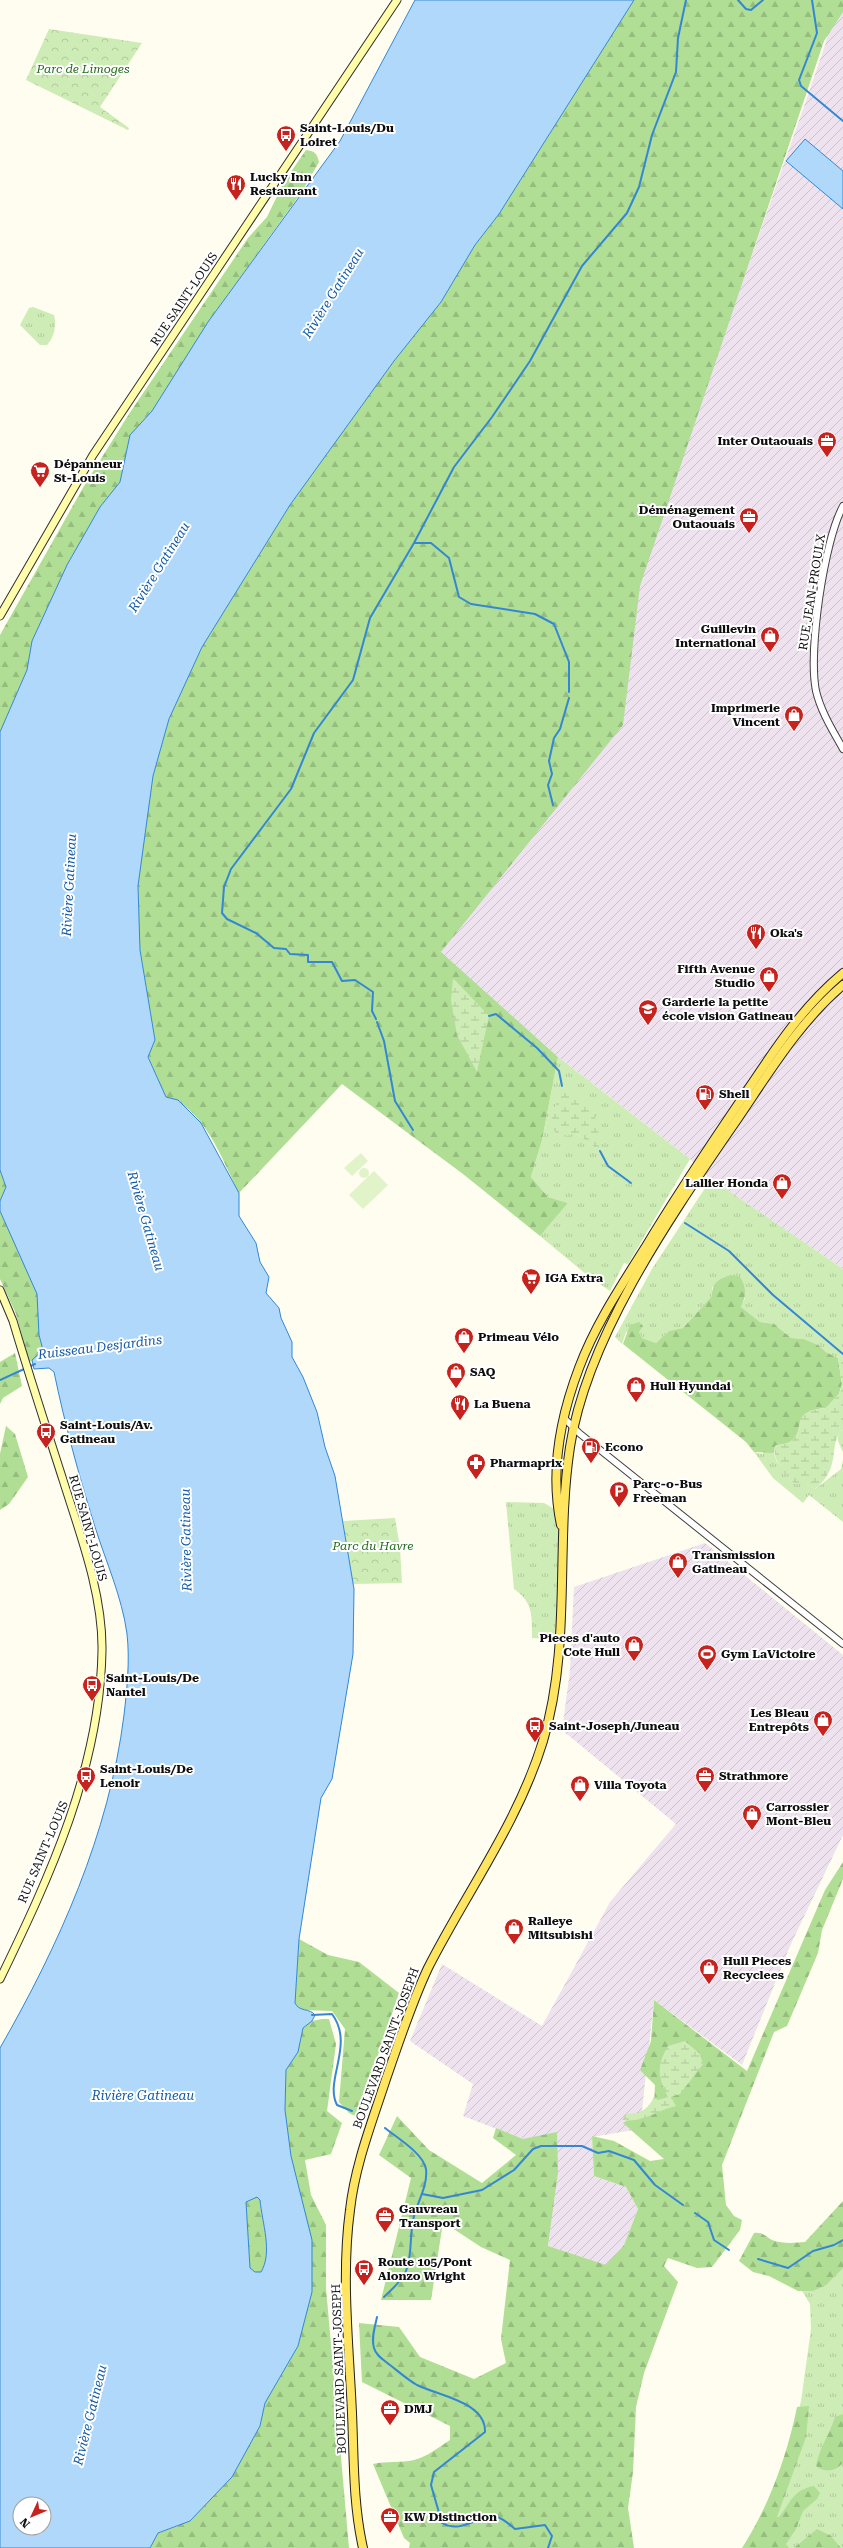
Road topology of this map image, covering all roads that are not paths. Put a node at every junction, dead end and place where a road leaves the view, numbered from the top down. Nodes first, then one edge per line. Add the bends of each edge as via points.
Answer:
1 (397, 0) edge
2 (843, 506) edge
3 (0, 616) edge
4 (843, 749) edge
5 (843, 973) edge
6 (843, 984) edge
7 (0, 1290) edge
8 (564, 1418) junction
9 (573, 1428) junction
10 (563, 1536) junction
11 (843, 1644) edge
12 (0, 1979) edge
13 (363, 2548) edge

1 - 3 main road, RUE SAINT-LOUIS via 93,455
2 - 4 street, RUE JEAN-PROULX via 829,541 813,657 819,700
5 - 8 main road, BOULEVARD SAINT-JOSEPH via 792,1025 672,1201 615,1296 585,1354
6 - 9 main road, BOULEVARD SAINT-JOSEPH via 809,1018 679,1206 639,1274 599,1352 585,1385
7 - 12 main road, RUE SAINT-LOUIS via 10,1312 86,1552 96,1595 102,1650 94,1731 80,1792 57,1852
8 - 9 street
8 - 10 main road, BOULEVARD SAINT-JOSEPH via 555,1486
9 - 10 main road, BOULEVARD SAINT-JOSEPH
9 - 11 street
10 - 13 main road, BOULEVARD SAINT-JOSEPH via 559,1666 552,1706 539,1752 506,1825 416,1995 365,2141 352,2190 347,2248 349,2359 357,2505

